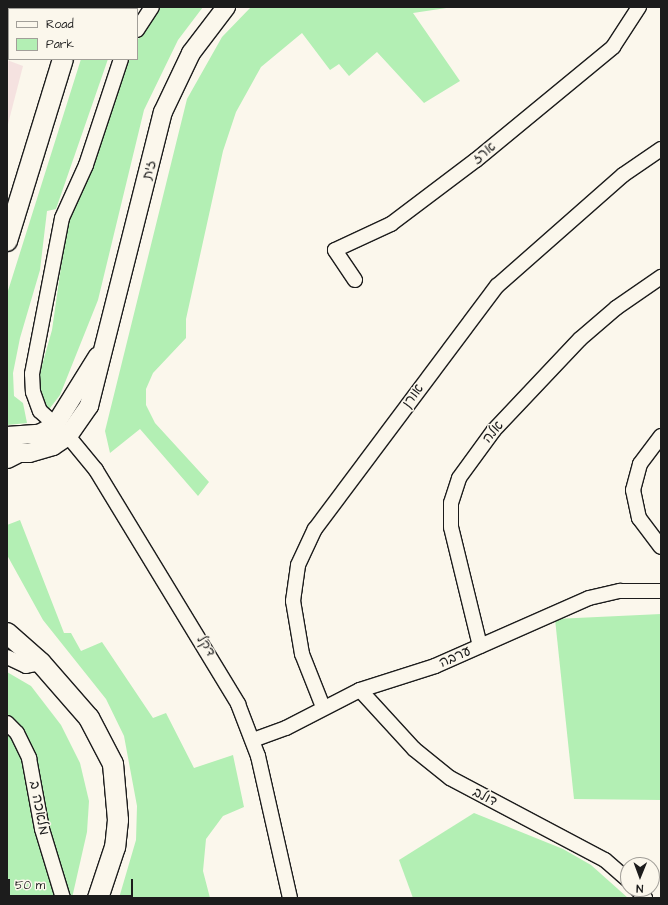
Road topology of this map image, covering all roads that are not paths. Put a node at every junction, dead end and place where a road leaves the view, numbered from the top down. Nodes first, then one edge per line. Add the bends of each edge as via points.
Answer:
1 (152, 7) edge
2 (226, 7) edge
3 (639, 7) edge
4 (138, 28) edge
5 (63, 60) edge
6 (121, 60) edge
7 (661, 149) edge
8 (7, 241) edge
9 (661, 277) edge
10 (355, 280) dead end
11 (62, 430) junction
12 (7, 436) edge
13 (661, 436) edge
14 (10, 455) edge
15 (661, 547) edge
16 (661, 591) edge
17 (7, 633) edge
18 (480, 646) junction
19 (7, 657) edge
20 (40, 663) junction
21 (360, 690) junction
22 (323, 706) junction
23 (7, 723) edge
24 (252, 740) junction
25 (620, 873) edge
26 (64, 898) edge
27 (98, 898) edge
28 (290, 898) edge

1 - 4 street
2 - 11 street, זית via 190,53 163,112 104,347
3 - 10 street, ארז via 613,47 476,160 391,224 335,250
5 - 8 main road
6 - 11 street, דקל via 86,165 62,218 32,374 37,405
7 - 22 street, אורן via 623,175 500,283 315,529 298,565 293,601 302,654
9 - 18 street, אלה via 616,308 580,339 494,430 459,478 451,503 451,527
11 - 12 street
11 - 14 street, זית via 41,451
11 - 24 street, דקל via 96,470 221,671
13 - 15 street via 640,464 633,490 638,518
16 - 18 street, ערבה via 632,590 598,595
17 - 20 main road
18 - 21 street, ערבה via 435,666
19 - 20 street via 26,666
20 - 27 main road via 89,718 113,764 118,820 115,848
21 - 22 street, ערבה
21 - 25 street, דולב via 414,750 444,774 605,860
22 - 24 street, ערבה via 286,728
23 - 26 street, מלאכה ב via 21,738 29,758 42,829
24 - 28 street, דקל

